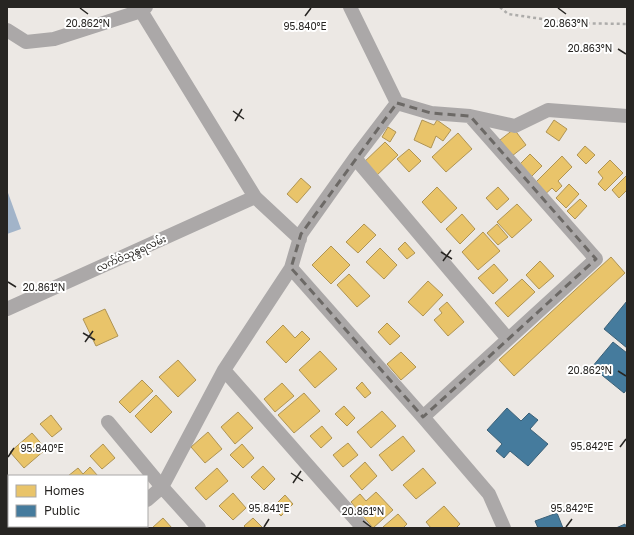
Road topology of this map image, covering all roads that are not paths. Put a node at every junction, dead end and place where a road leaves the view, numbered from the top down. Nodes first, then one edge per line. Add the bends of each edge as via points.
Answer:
1 (350, 7) edge
2 (144, 9) edge
3 (7, 30) edge
4 (397, 103) junction
5 (470, 116) junction
6 (627, 116) edge
7 (355, 158) junction
8 (255, 197) junction
9 (300, 239) junction
10 (291, 268) junction
11 (7, 309) edge
12 (508, 340) junction
13 (224, 370) junction
14 (423, 417) junction
15 (108, 422) dead end
16 (162, 487) junction
17 (148, 499) edge
18 (199, 528) edge
19 (364, 528) edge
20 (504, 528) edge

1 - 4 street
2 - 3 street via 54,39 26,42
2 - 8 street
4 - 5 street via 431,113
4 - 7 street
5 - 6 street via 515,126 548,110
5 - 12 street via 596,259
7 - 9 street
7 - 12 street
8 - 9 street
8 - 11 street, လက်ဝဲသုန္ဒရလမ်း
9 - 10 street
10 - 13 street
10 - 14 street
12 - 14 street
13 - 16 street
13 - 19 street
14 - 20 street via 489,494
15 - 16 street
16 - 17 street
16 - 18 street

